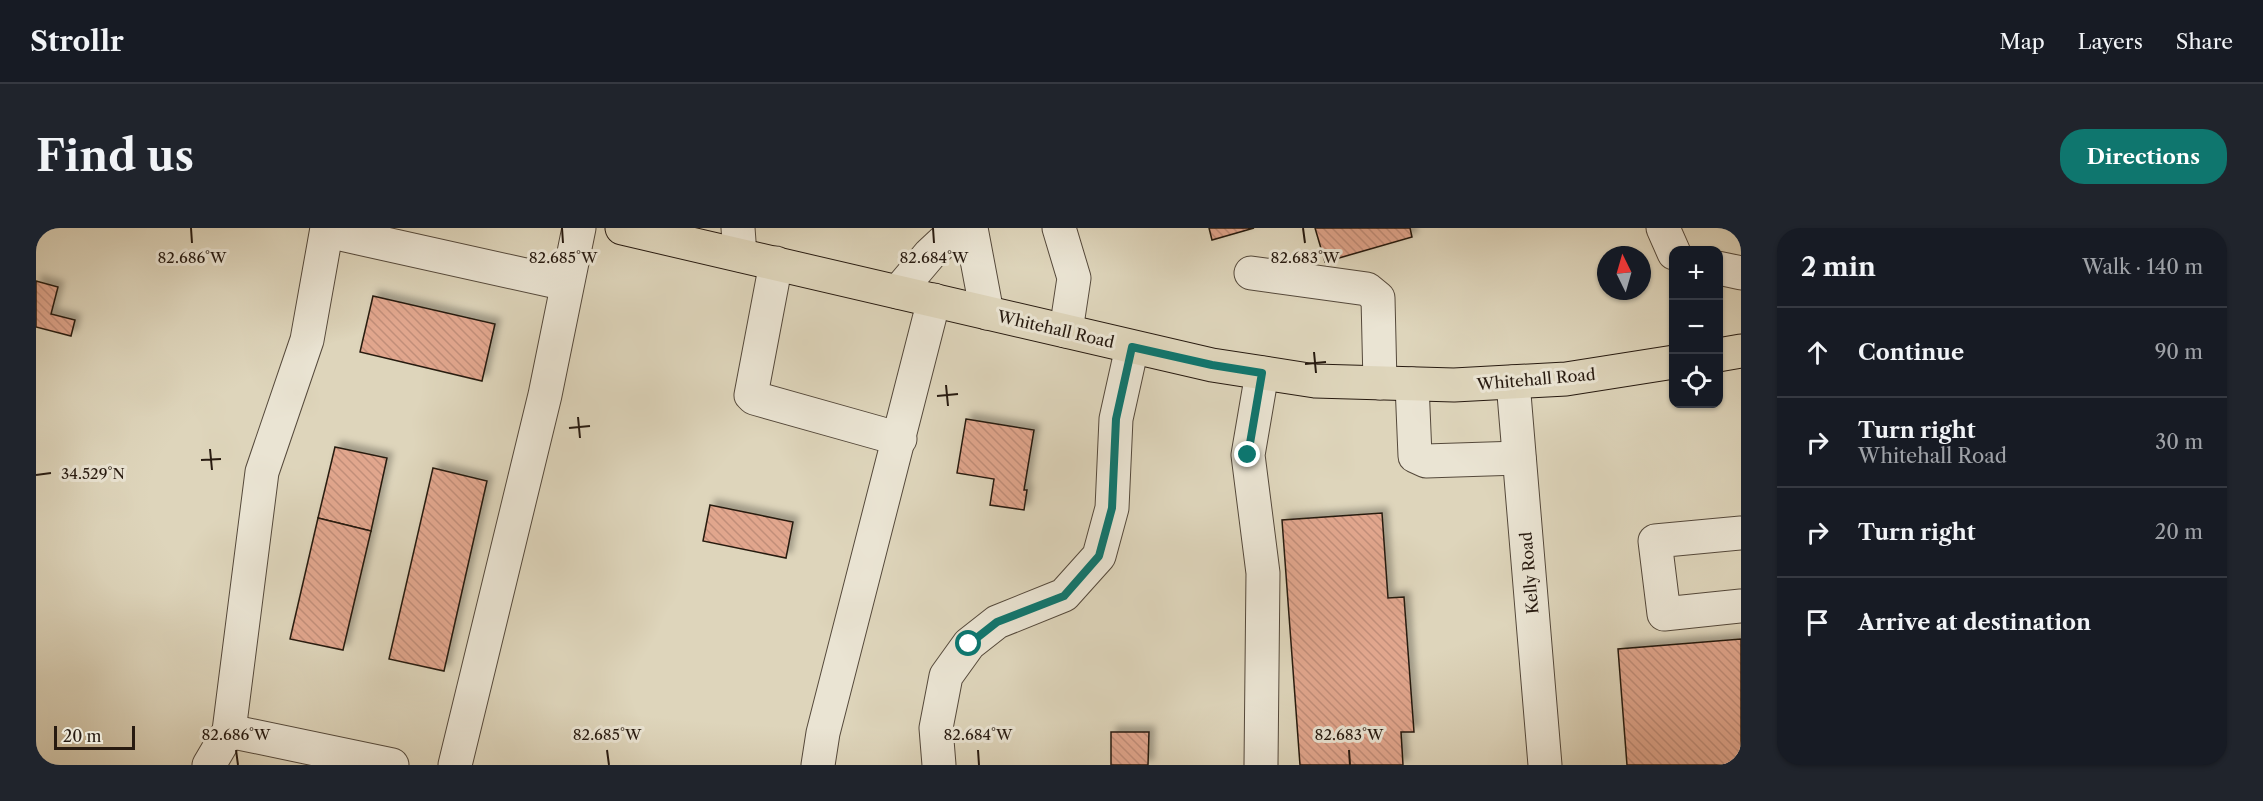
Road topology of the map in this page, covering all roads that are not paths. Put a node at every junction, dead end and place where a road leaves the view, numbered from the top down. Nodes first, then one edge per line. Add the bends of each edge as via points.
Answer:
1 (579, 228) edge
2 (622, 228) edge
3 (958, 228) edge
4 (971, 228) edge
5 (1059, 228) edge
6 (1663, 228) edge
7 (327, 229) edge
8 (739, 242) edge
9 (1671, 246) edge
10 (776, 264) junction
11 (1723, 269) edge
12 (1251, 273) dead end
13 (1741, 273) edge
14 (567, 284) junction
15 (898, 292) junction
16 (934, 300) junction
17 (987, 313) junction
18 (1066, 331) junction
19 (1132, 347) junction
20 (1741, 351) edge
21 (1723, 354) edge
22 (1669, 363) edge
23 (1262, 373) junction
24 (1513, 382) junction
25 (1380, 383) junction
26 (1412, 384) junction
27 (900, 439) junction
28 (1519, 458) junction
29 (1741, 533) edge
30 (1741, 606) edge
31 (229, 731) junction
32 (209, 765) edge
33 (392, 765) edge
34 (455, 765) edge
35 (818, 765) edge
36 (939, 765) edge
37 (1261, 765) edge
38 (1545, 765) edge

1 - 14 lane
2 - 8 main road, Whitehall Road
3 - 15 lane
4 - 17 lane
5 - 18 lane via 1074,278
6 - 9 lane
7 - 14 lane
7 - 31 lane via 307,340 262,472
8 - 10 main road, Whitehall Road
10 - 15 main road, Whitehall Road
10 - 27 lane via 751,395
11 - 13 lane
12 - 25 lane via 1367,289 1378,298
14 - 34 lane via 545,395
15 - 16 main road, Whitehall Road
16 - 17 main road, Whitehall Road
16 - 27 lane
17 - 18 main road, Whitehall Road
18 - 19 main road, Whitehall Road
19 - 23 main road, Whitehall Road
19 - 36 lane via 1116,419 1112,508 1099,556 1064,596 997,622 969,644 946,676 936,728
20 - 21 main road
22 - 24 main road, Whitehall Road via 1566,379
23 - 25 main road, Whitehall Road via 1315,381
23 - 37 lane via 1248,455 1263,573
24 - 26 main road, Whitehall Road
24 - 28 lane, Kelly Road
25 - 26 main road, Whitehall Road
26 - 28 lane via 1415,456 1426,461
27 - 35 lane
28 - 38 lane, Kelly Road
29 - 30 lane via 1655,541 1664,614
31 - 32 lane
31 - 33 lane

